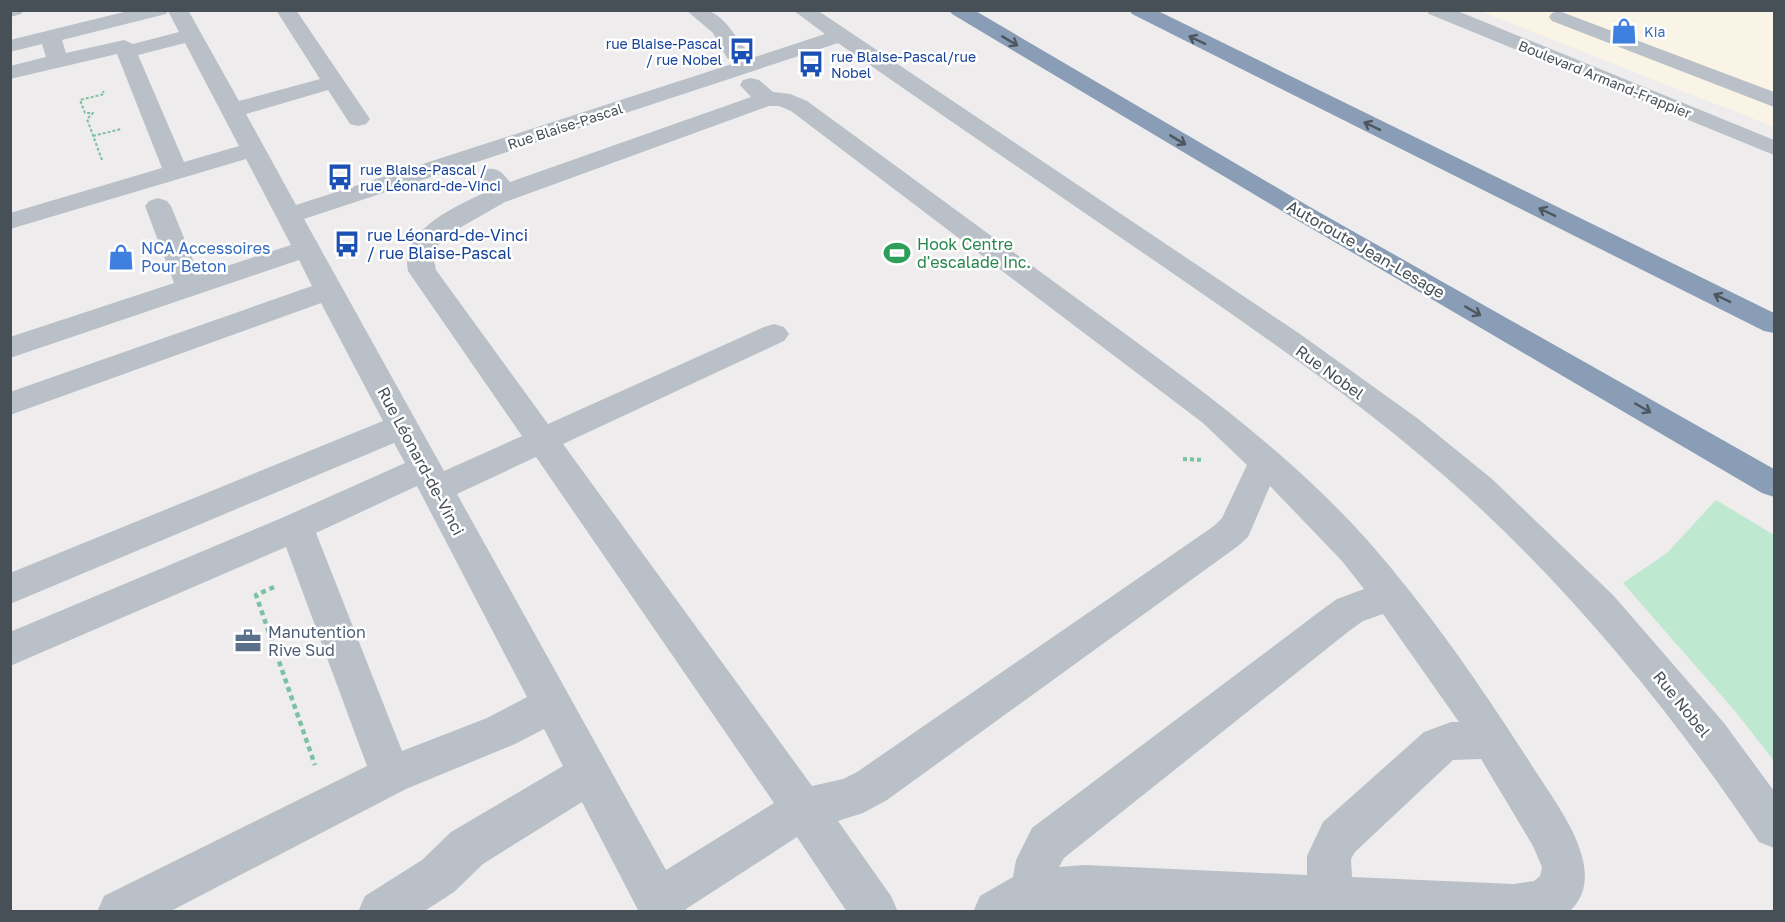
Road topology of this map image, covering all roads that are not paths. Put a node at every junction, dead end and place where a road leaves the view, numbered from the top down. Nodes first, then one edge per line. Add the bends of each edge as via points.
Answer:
1 (159, 10) edge
2 (178, 10) edge
3 (286, 10) edge
4 (696, 10) edge
5 (803, 10) edge
6 (960, 10) edge
7 (1139, 10) edge
8 (1436, 10) edge
9 (1580, 10) edge
10 (1559, 17) junction
11 (192, 35) junction
12 (50, 36) junction
13 (840, 36) junction
14 (1511, 41) junction
15 (10, 46) edge
16 (126, 52) junction
17 (58, 61) junction
18 (743, 68) junction
19 (10, 73) edge
20 (333, 82) junction
21 (767, 99) junction
22 (1774, 100) edge
23 (232, 110) junction
24 (358, 119) dead end
25 (1774, 148) edge
26 (254, 149) junction
27 (474, 155) junction
28 (176, 172) junction
29 (505, 192) junction
30 (158, 206) dead end
31 (289, 216) junction
32 (10, 221) edge
33 (307, 248) junction
34 (190, 287) junction
35 (329, 290) junction
36 (1774, 324) edge
37 (774, 334) dead end
38 (10, 348) edge
39 (10, 404) edge
40 (403, 426) junction
41 (542, 441) junction
42 (1271, 465) junction
43 (431, 478) junction
44 (1774, 484) edge
45 (296, 526) junction
46 (10, 589) edge
47 (1391, 596) junction
48 (10, 650) edge
49 (553, 704) junction
50 (1492, 739) junction
51 (590, 773) junction
52 (391, 776) junction
53 (803, 809) junction
54 (1774, 827) edge
55 (1037, 891) junction
56 (1330, 899) junction
57 (661, 906) edge
58 (120, 912) edge
59 (381, 912) edge
60 (875, 912) edge
61 (996, 912) edge

1 - 12 street
2 - 11 street, Rue Léonard-de-Vinci
3 - 20 street
4 - 18 street via 721,29
5 - 13 street, Rue Nobel
6 -> 44 highway, Autoroute Jean-Lesage
36 -> 7 highway
8 - 14 street, Boulevard Armand-Frappier
9 - 10 street
10 - 14 street
10 - 22 street
11 - 16 street
11 - 23 street, Rue Léonard-de-Vinci
12 - 15 street
12 - 17 street
13 - 18 street, Rue Blaise-Pascal
13 - 54 street, Rue Nobel via 1219,293 1436,451 1524,528 1608,616 1706,733
14 - 25 street, Boulevard Armand-Frappier
16 - 17 street via 124,45
16 - 28 street
17 - 19 street
18 - 21 street
18 - 27 street, Rue Blaise-Pascal
20 - 23 street
20 - 24 street
21 - 29 street
21 - 42 street via 783,99 800,106 1214,415
23 - 26 street, Rue Léonard-de-Vinci
26 - 28 street
26 - 31 street, Rue Léonard-de-Vinci
27 - 29 street
27 - 31 street, Rue Blaise-Pascal
28 - 32 street
29 - 41 street via 430,237 419,256 422,271
30 - 34 street
31 - 33 street, Rue Léonard-de-Vinci
33 - 34 street
33 - 35 street, Rue Léonard-de-Vinci
34 - 38 street
35 - 39 street
35 - 40 street, Rue Léonard-de-Vinci
37 - 41 street
40 - 43 street, Rue Léonard-de-Vinci
40 - 46 street
41 - 43 street
41 - 53 street
42 - 47 street via 1355,550
42 - 53 street via 1259,474 1236,527 1226,536 872,786 848,798
43 - 45 street
43 - 49 street, Rue Léonard-de-Vinci
45 - 48 street
45 - 52 street
47 - 50 street via 1465,695
47 - 55 street via 1343,615 1048,843 1038,858
49 - 51 street, Rue Léonard-de-Vinci
49 - 52 street via 501,731
50 - 56 street via 1451,741 1439,746 1339,837 1329,856
50 - 56 street via 1548,831 1564,867 1561,888 1544,903 1513,907
51 - 57 street, Rue Léonard-de-Vinci
51 - 59 street via 467,848 438,876
52 - 58 street
53 - 57 street
53 - 60 street
55 - 56 street via 1084,888
55 - 61 street via 1012,899

